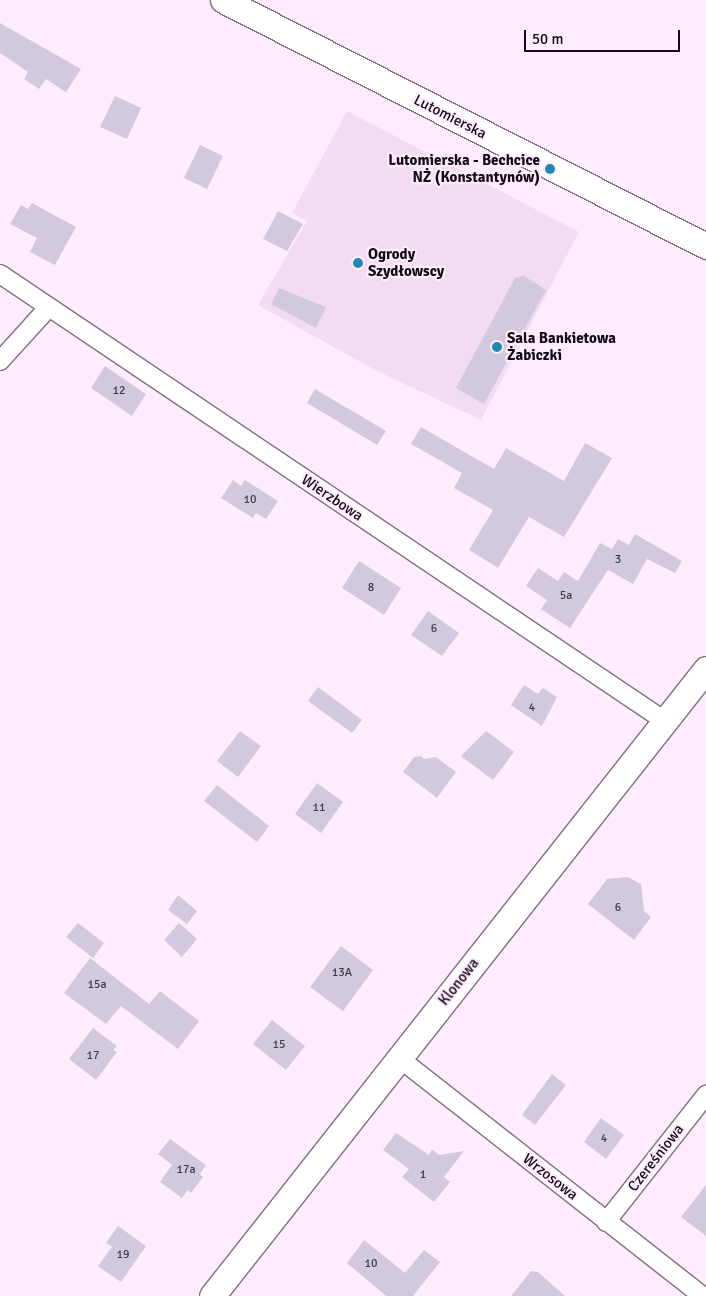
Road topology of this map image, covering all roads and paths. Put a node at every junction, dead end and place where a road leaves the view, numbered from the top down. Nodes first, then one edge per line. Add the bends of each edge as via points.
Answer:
1 (223, 0) edge
2 (706, 246) edge
3 (0, 274) edge
4 (48, 308) junction
5 (0, 361) edge
6 (706, 669) edge
7 (665, 721) junction
8 (399, 1058) junction
9 (706, 1095) edge
10 (606, 1222) junction
11 (212, 1296) edge
12 (702, 1296) edge

1 - 2 street, Lutomierska
3 - 4 street, Wierzbowa
4 - 5 street
4 - 7 street, Wierzbowa
6 - 7 street, Klonowa
7 - 8 street, Klonowa
8 - 10 street, Wrzosowa
8 - 11 street, Klonowa
9 - 10 street, Czereśniowa
10 - 12 street, Wrzosowa

